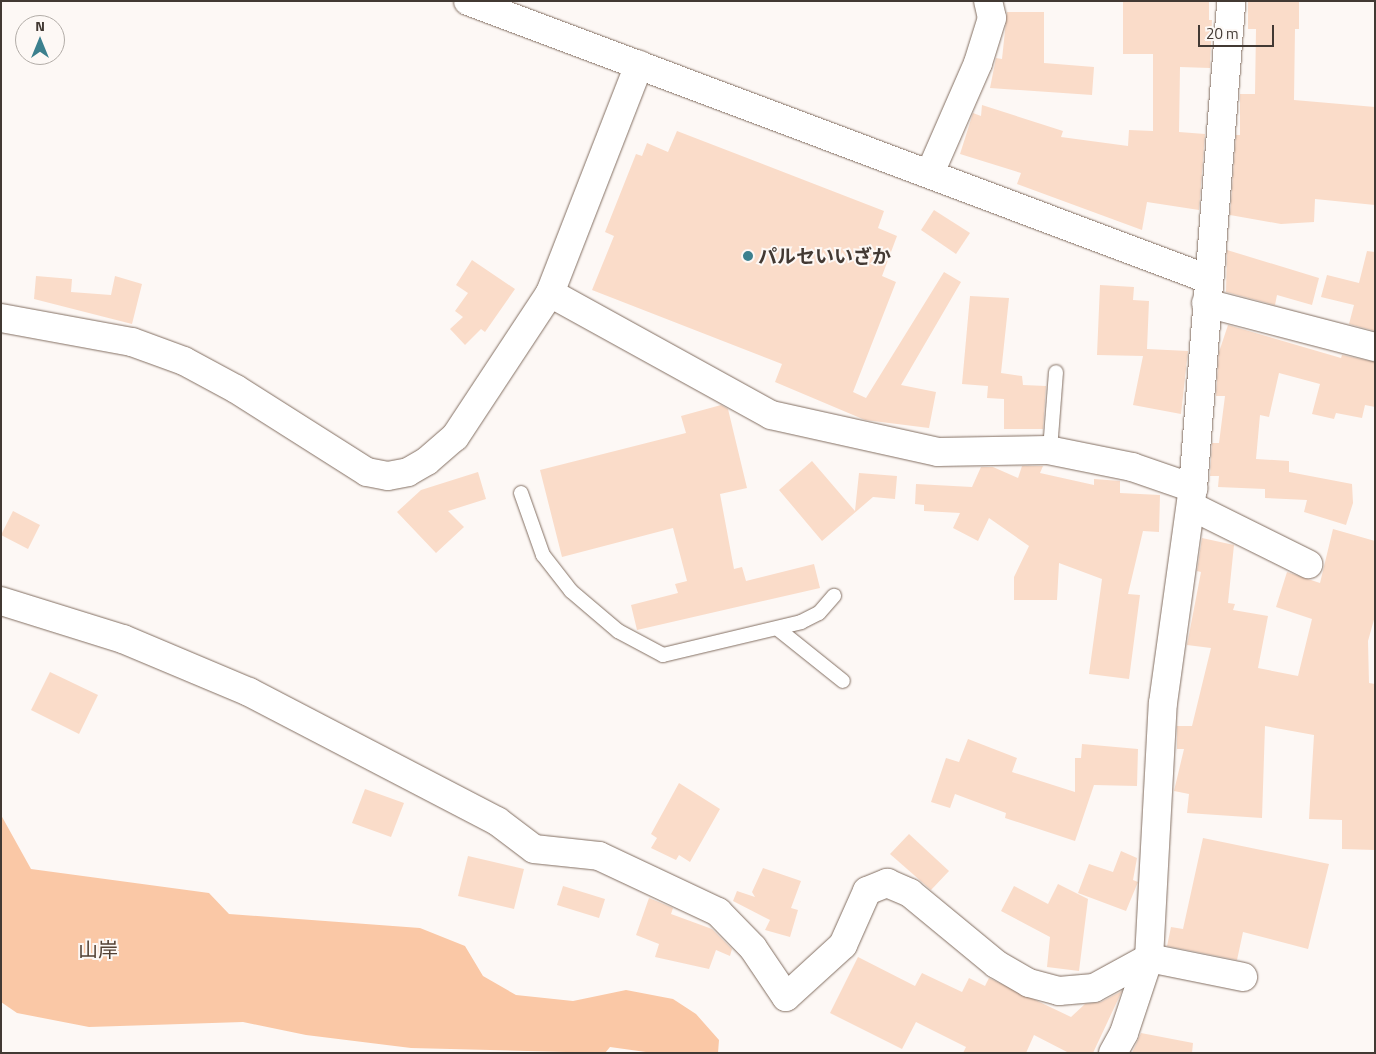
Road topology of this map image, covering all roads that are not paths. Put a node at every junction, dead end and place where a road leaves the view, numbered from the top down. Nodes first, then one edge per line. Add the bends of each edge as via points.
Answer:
1 (468, 1) edge
2 (988, 1) edge
3 (1231, 1) edge
4 (639, 65) junction
5 (930, 173) junction
6 (1207, 291) junction
7 (550, 293) junction
8 (1, 318) edge
9 (1375, 347) edge
10 (1056, 372) dead end
11 (1050, 450) junction
12 (521, 493) dead end
13 (1192, 497) junction
14 (1308, 564) dead end
15 (834, 596) dead end
16 (1, 600) edge
17 (778, 629) junction
18 (843, 681) dead end
19 (1149, 958) junction
20 (1243, 976) dead end
21 (1113, 1053) edge

1 - 4 street
2 - 5 street via 992,18 978,63
3 - 6 street
4 - 5 street
4 - 7 street
5 - 6 street
6 - 9 street
6 - 13 street
7 - 8 street via 455,437 427,462 388,476 367,472 236,389 184,361 132,342
7 - 11 street via 771,415 938,452
10 - 11 lane
11 - 13 street via 1132,467
12 - 17 lane via 543,555 556,572 601,616 645,649 663,655
13 - 14 street
13 - 19 street via 1163,703
15 - 17 lane via 819,613
16 - 19 street via 123,639 249,692 497,821 534,849 600,856 709,907 753,948 786,997 843,945 867,891 887,883 910,893 996,964 1029,982 1059,991 1094,988
17 - 18 lane
19 - 20 street
19 - 21 street via 1124,1033

